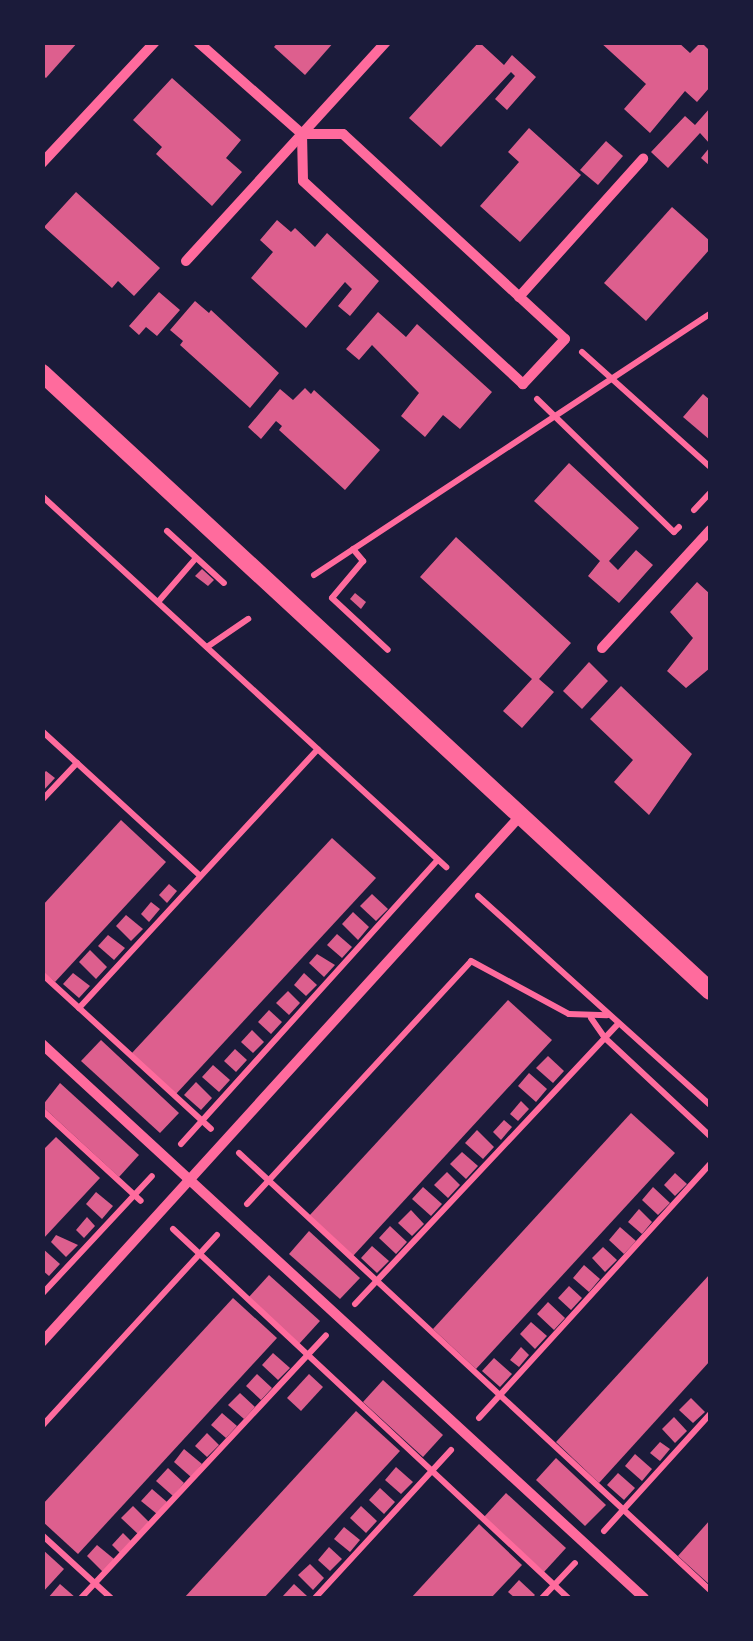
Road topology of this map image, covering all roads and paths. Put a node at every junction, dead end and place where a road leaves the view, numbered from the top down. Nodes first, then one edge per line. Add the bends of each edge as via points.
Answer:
1 (154, 42) edge
2 (198, 42) edge
3 (386, 42) edge
4 (302, 134) junction
5 (644, 159) dead end
6 (42, 163) edge
7 (186, 261) dead end
8 (519, 297) junction
9 (710, 314) edge
10 (565, 339) junction
11 (42, 373) edge
12 (614, 378) junction
13 (554, 416) junction
14 (710, 467) edge
15 (710, 493) edge
16 (42, 496) edge
17 (710, 530) edge
18 (167, 531) dead end
19 (700, 541) junction
20 (353, 549) junction
21 (710, 550) edge
22 (196, 558) junction
23 (314, 575) dead end
24 (224, 583) dead end
25 (158, 602) junction
26 (248, 619) dead end
27 (207, 648) junction
28 (602, 648) dead end
29 (388, 650) dead end
30 (42, 731) edge
31 (318, 749) junction
32 (77, 763) junction
33 (42, 800) edge
34 (521, 815) junction
35 (438, 860) junction
36 (452, 873) dead end
37 (200, 876) junction
38 (466, 886) dead end
39 (42, 974) edge
40 (710, 991) edge
41 (79, 1008) junction
42 (608, 1015) junction
43 (591, 1018) junction
44 (42, 1044) edge
45 (710, 1105) edge
46 (42, 1110) edge
47 (202, 1122) junction
48 (710, 1136) edge
49 (227, 1142) junction
50 (167, 1159) junction
51 (710, 1164) edge
52 (269, 1180) junction
53 (192, 1182) junction
54 (134, 1196) junction
55 (160, 1217) junction
56 (232, 1219) junction
57 (200, 1254) junction
58 (42, 1294) edge
59 (42, 1342) edge
60 (501, 1396) junction
61 (710, 1414) edge
62 (42, 1426) edge
63 (465, 1434) junction
64 (432, 1471) junction
65 (624, 1509) junction
66 (42, 1535) edge
67 (588, 1548) junction
68 (554, 1586) junction
69 (710, 1590) edge
70 (111, 1598) edge
71 (315, 1598) edge
72 (542, 1598) edge
73 (568, 1598) edge
74 (644, 1598) edge

1 - 6 street
2 - 4 street
3 - 4 street
4 - 7 street
4 - 8 street via 343,134
4 - 10 street via 303,181 523,384
5 - 8 street
8 - 10 street
9 - 12 path
10 - 12 path
11 - 34 street
12 - 13 path
12 - 14 path
13 - 15 path via 674,532
13 - 20 path
16 - 25 path
17 - 19 street
18 - 22 path
19 - 21 street
19 - 28 street
20 - 23 path
20 - 29 path via 362,562 332,598
22 - 24 path
22 - 25 path
25 - 27 path
26 - 27 path
27 - 31 path
30 - 32 path
31 - 35 path
31 - 37 path
32 - 33 path
32 - 37 path
34 - 40 street
34 - 49 street
35 - 36 path
35 - 47 path
37 - 41 path
38 - 42 path
39 - 41 path
41 - 47 path
42 - 43 path
42 - 45 path
43 - 48 path
43 - 52 path via 544,1002 471,961
44 - 50 street
46 - 54 path
47 - 49 path
47 - 50 path
49 - 52 path
49 - 53 street
50 - 53 street
50 - 54 path
51 - 60 path
52 - 56 path
52 - 60 path
53 - 55 street
53 - 56 street
54 - 55 path
54 - 58 path
55 - 57 path
55 - 59 street
56 - 57 path
56 - 63 street
57 - 62 path
57 - 64 path
60 - 63 path
60 - 65 path
61 - 65 path
63 - 64 path
63 - 67 street
64 - 68 path
64 - 71 path
65 - 67 path
65 - 69 path
66 - 70 path
67 - 68 path
67 - 74 street
68 - 72 path
68 - 73 path

